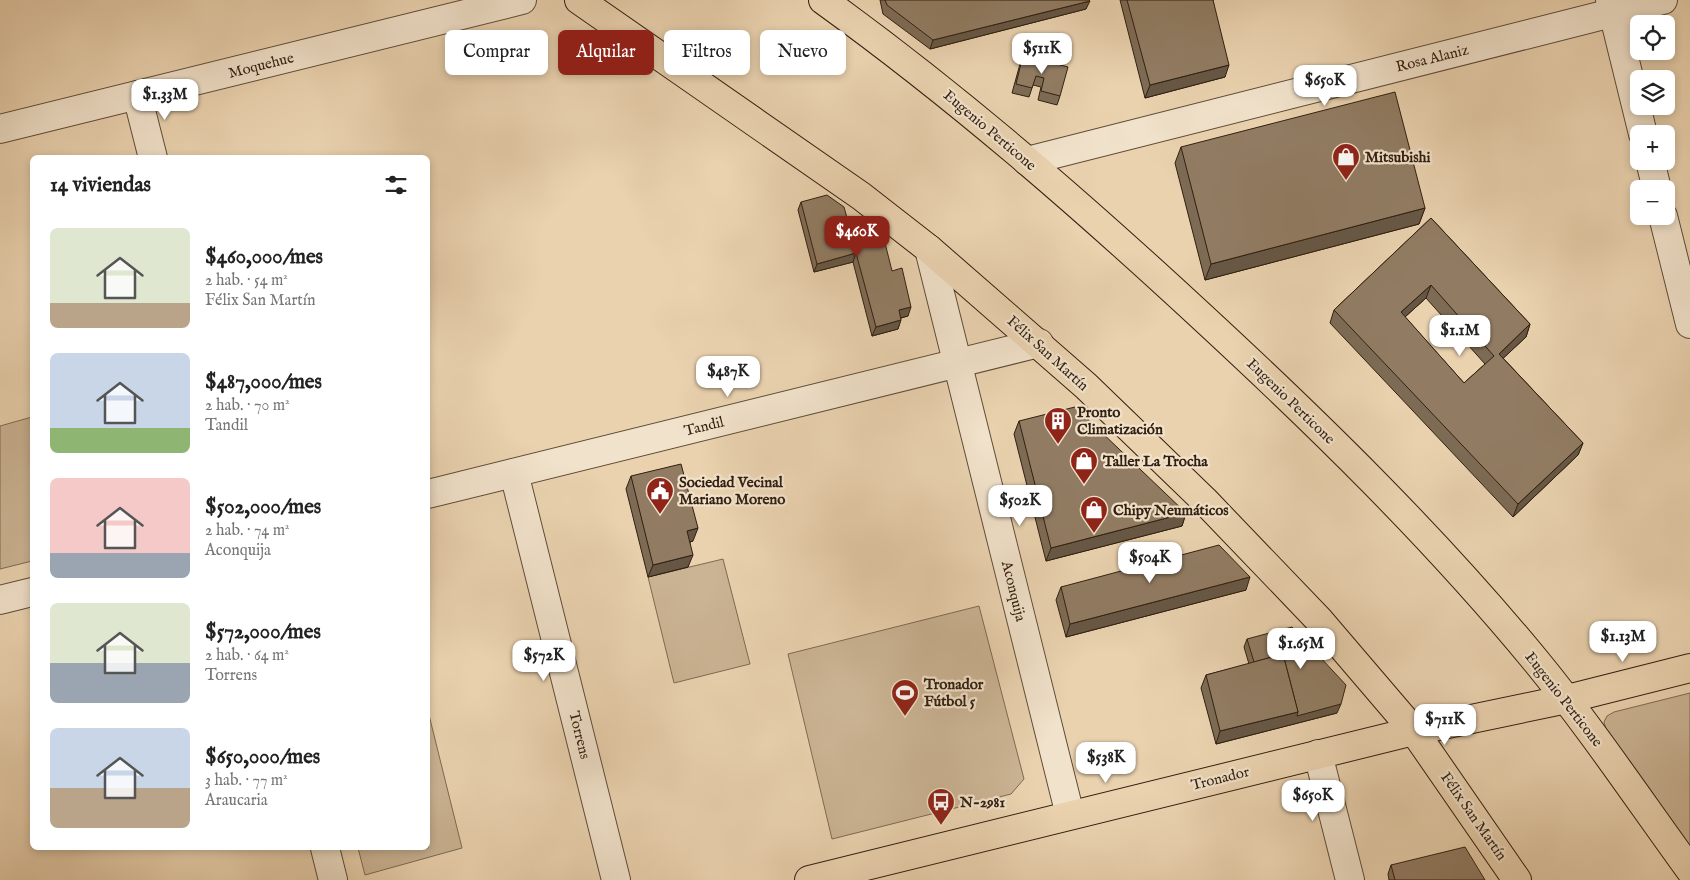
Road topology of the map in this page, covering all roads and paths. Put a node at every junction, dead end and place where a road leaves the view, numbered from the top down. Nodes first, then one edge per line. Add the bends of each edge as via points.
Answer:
1 (522, 0) edge
2 (579, 0) edge
3 (823, 0) edge
4 (1663, 0) edge
5 (1612, 6) edge
6 (137, 95) junction
7 (1641, 125) edge
8 (0, 129) edge
9 (151, 155) edge
10 (1027, 161) junction
11 (1666, 225) edge
12 (929, 249) junction
13 (1688, 307) edge
14 (1039, 343) junction
15 (957, 363) junction
16 (514, 473) junction
17 (430, 494) edge
18 (30, 592) edge
19 (0, 600) edge
20 (1690, 668) edge
21 (1567, 699) junction
22 (1414, 730) junction
23 (1318, 754) junction
24 (1070, 815) junction
25 (326, 850) edge
26 (1690, 870) edge
27 (858, 874) edge
28 (334, 880) edge
29 (616, 880) edge
30 (809, 880) edge
31 (1350, 880) edge
32 (1518, 880) edge

1 - 6 street, Moquehue
2 - 12 main road, Félix San Martín via 820,166
3 - 10 main road, Eugenio Perticone via 896,53
4 - 5 street, Rosa Alaniz
5 - 7 street
5 - 10 street, Rosa Alaniz
6 - 8 street, Moquehue
6 - 9 street
10 - 21 main road, Eugenio Perticone via 1216,330 1383,491 1450,561
11 - 13 street
12 - 14 main road, Félix San Martín
12 - 15 street, Aconquija
14 - 15 street, Tandil
14 - 22 main road, Félix San Martín via 1150,446 1250,547 1320,621
15 - 16 street, Tandil
15 - 24 street, Aconquija
16 - 17 street, Tandil
16 - 29 street, Torrens
18 - 19 street
20 - 21 main road, Tronador
21 - 22 main road, Tronador
21 - 26 main road, Eugenio Perticone
22 - 23 main road, Tronador
22 - 32 main road, Félix San Martín
23 - 24 main road, Tronador
23 - 31 street
24 - 27 main road, Tronador
25 - 28 street
27 - 30 main road, Tronador

